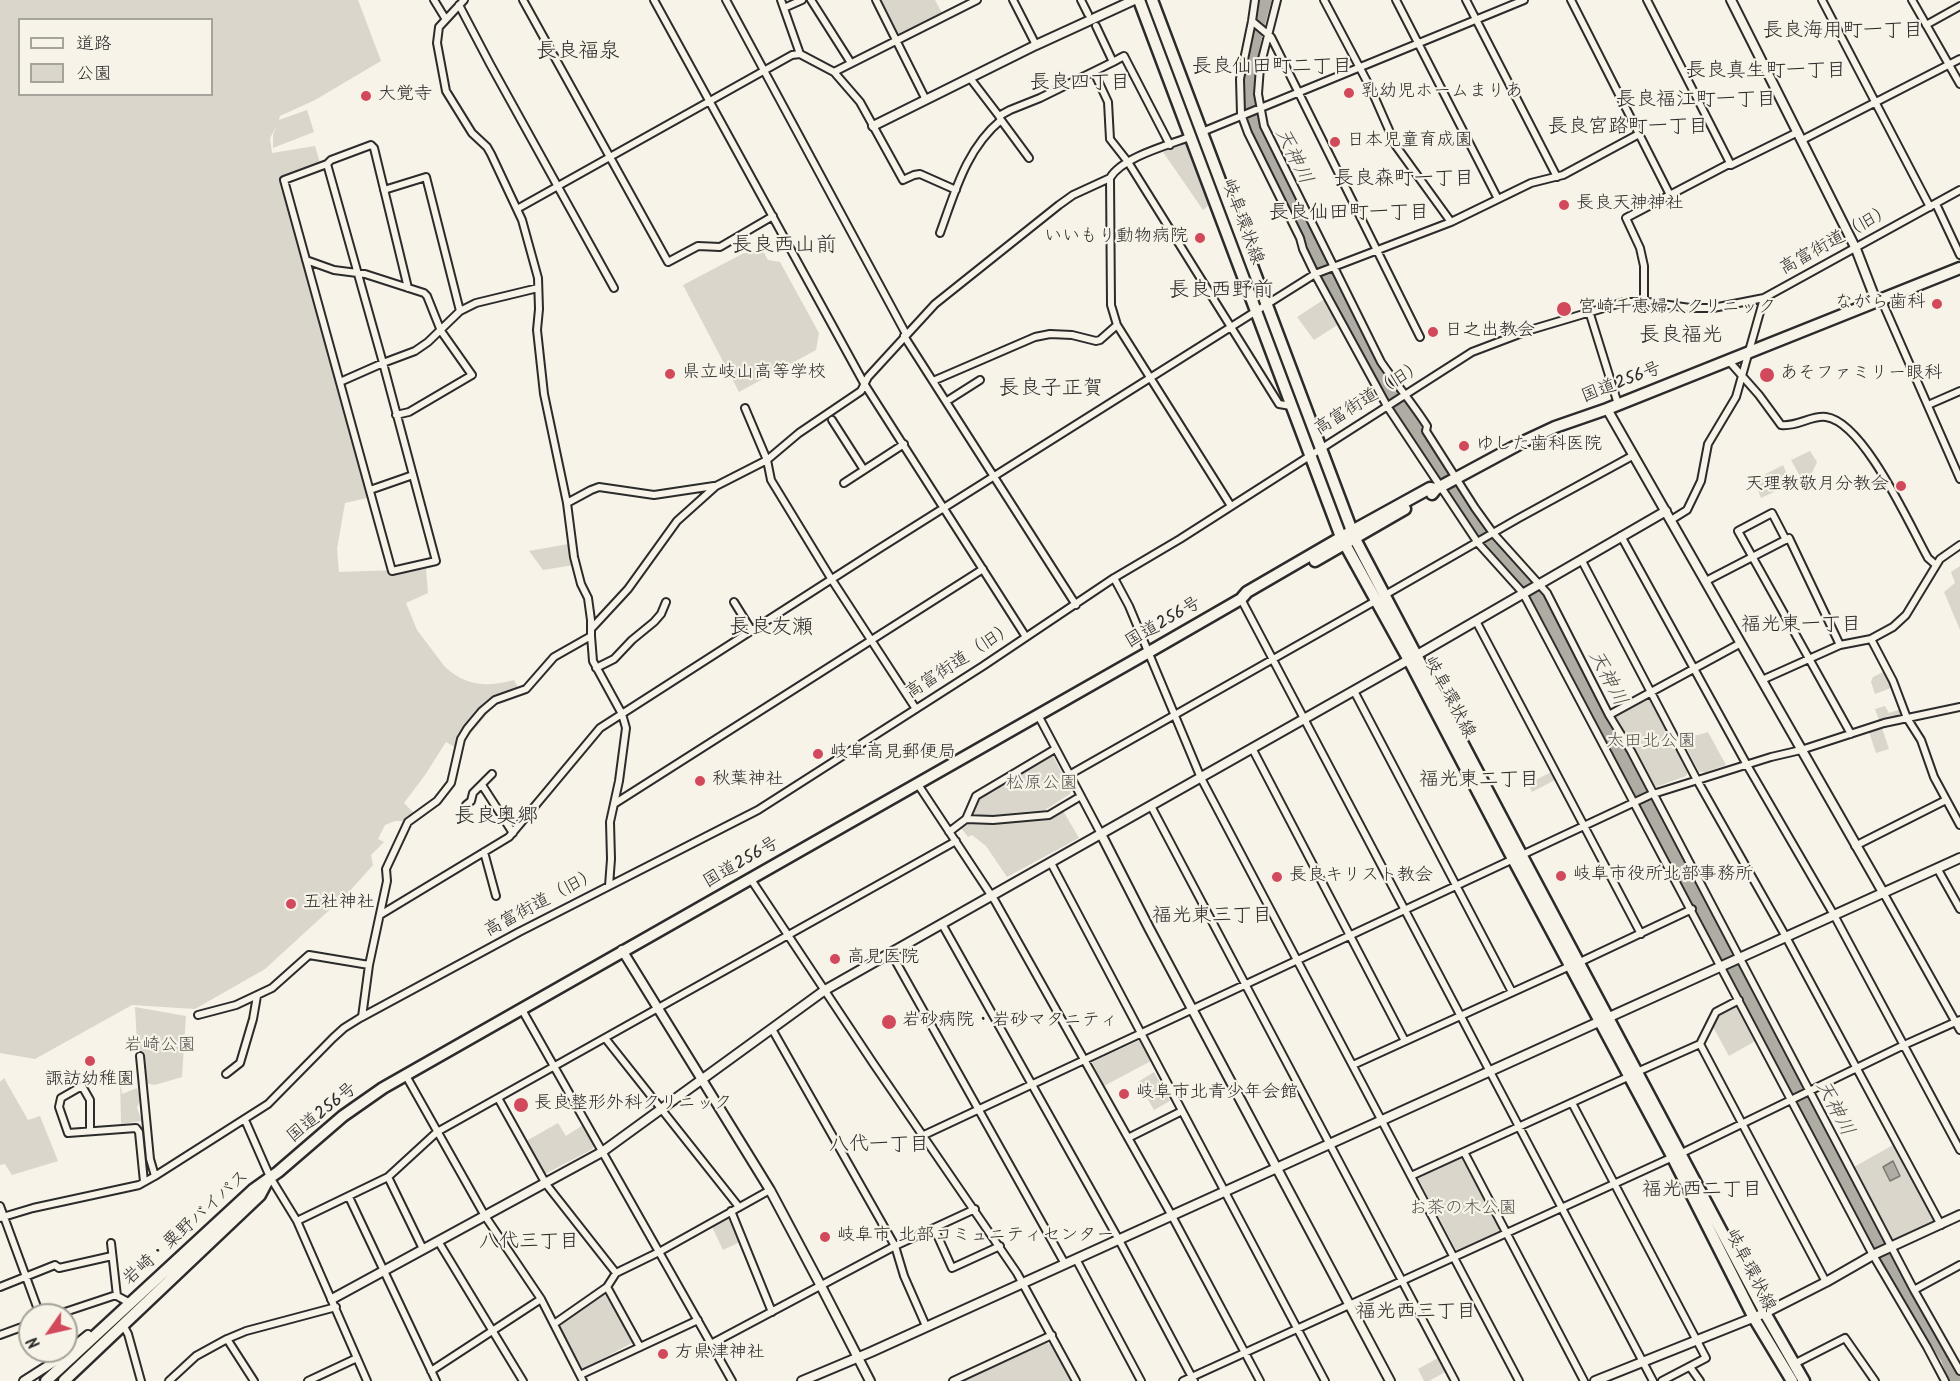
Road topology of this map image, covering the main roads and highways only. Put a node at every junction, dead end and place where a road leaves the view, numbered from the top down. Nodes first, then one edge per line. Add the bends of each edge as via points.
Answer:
1 (1139, 0) edge
2 (1152, 0) edge
3 (1197, 134) junction
4 (1960, 268) edge
5 (1315, 452) junction
6 (1348, 538) junction
7 (1676, 1155) junction
8 (270, 1177) junction
9 (46, 1381) edge
10 (64, 1381) edge
11 (1792, 1381) edge
12 (1804, 1381) edge

1 - 3 main road, 岐阜環状線
2 - 3 main road, 岐阜環状線
3 - 5 main road, 岐阜環状線 via 1256,312 1292,406
3 - 5 main road, 岐阜環状線 via 1309,413
4 - 6 main road, 国道256号 via 1540,434 1430,488
5 - 6 main road, 岐阜環状線
6 - 7 main road, 岐阜環状線
6 - 8 main road, 国道256号 via 405,1074 343,1116
7 - 11 main road, 岐阜環状線 via 1754,1318
7 - 12 main road, 岐阜環状線
8 - 9 main road, 岩崎・粟野バイパス
8 - 10 main road, 岩崎・粟野バイパス via 260,1196

